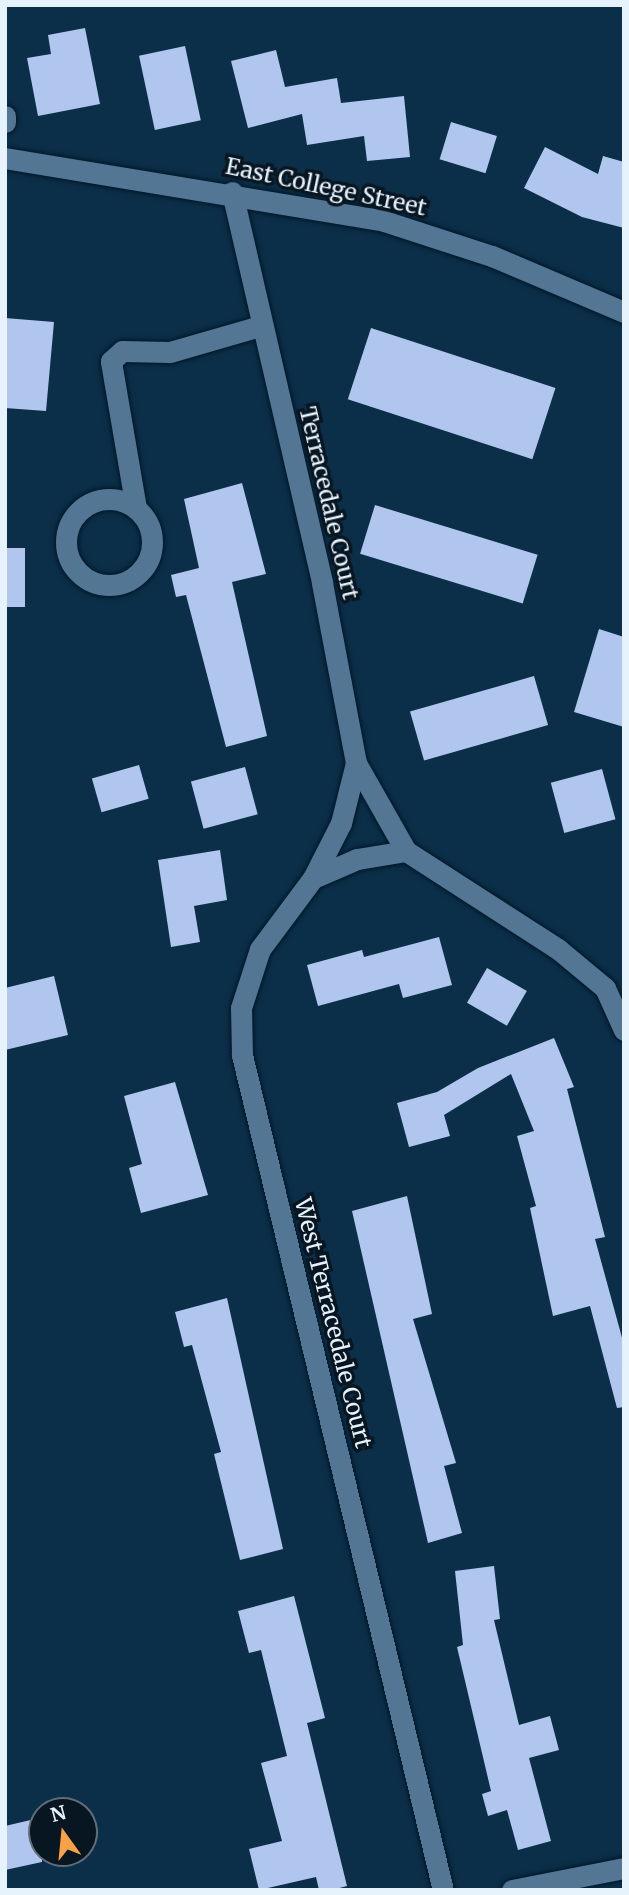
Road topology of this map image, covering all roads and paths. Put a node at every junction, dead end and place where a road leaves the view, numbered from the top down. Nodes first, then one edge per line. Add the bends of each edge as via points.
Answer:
1 (5, 116) edge
2 (5, 122) edge
3 (5, 158) edge
4 (232, 192) junction
5 (624, 312) edge
6 (260, 326) junction
7 (136, 508) junction
8 (356, 763) junction
9 (406, 851) junction
10 (313, 878) junction
11 (624, 1030) edge
12 (624, 1868) edge
13 (443, 1890) edge
14 (512, 1890) edge

1 - 2 street
3 - 4 street, East College Street
4 - 5 street, East College Street via 384,221 492,256
4 - 6 street, Terracedale Court
6 - 7 street via 170,352 122,351 111,361
6 - 8 street, Terracedale Court via 322,583
7 - 7 street via 152,533 153,547 142,571 105,586 80,575 66,549 71,520 81,509 108,499
8 - 9 street, Terracedale Court
8 - 10 street via 341,823
9 - 10 street, West Terracedale Court via 357,859
9 - 11 street via 558,948 605,988
10 - 13 street, West Terracedale Court via 260,949 241,1008 242,1055
12 - 14 street

